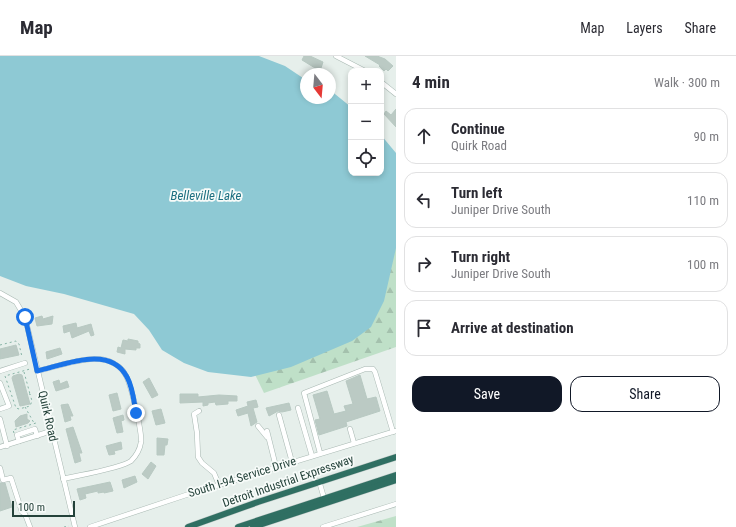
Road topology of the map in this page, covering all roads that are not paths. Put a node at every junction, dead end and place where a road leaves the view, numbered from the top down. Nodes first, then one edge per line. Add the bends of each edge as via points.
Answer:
1 (336, 56) edge
2 (360, 68) edge
3 (384, 84) edge
4 (396, 94) edge
5 (0, 293) edge
6 (25, 363) dead end
7 (0, 371) edge
8 (37, 371) junction
9 (0, 383) edge
10 (0, 408) edge
11 (298, 408) dead end
12 (199, 411) dead end
13 (278, 415) dead end
14 (0, 419) edge
15 (258, 426) dead end
16 (350, 428) dead end
17 (51, 430) junction
18 (267, 431) dead end
19 (394, 431) edge
20 (35, 436) junction
21 (270, 440) junction
22 (19, 441) junction
23 (354, 442) junction
24 (7, 446) junction
25 (0, 448) edge
26 (320, 453) junction
27 (312, 456) junction
28 (396, 457) edge
29 (292, 462) junction
30 (276, 467) junction
31 (0, 468) edge
32 (396, 475) edge
33 (63, 479) junction
34 (396, 480) edge
35 (319, 482) junction
36 (218, 485) junction
37 (324, 498) junction
38 (396, 504) edge
39 (30, 527) edge
40 (75, 527) edge
41 (90, 527) edge
42 (188, 527) edge
43 (238, 527) edge
44 (253, 527) edge
45 (323, 527) edge

1 - 2 street
3 - 4 street
5 - 8 street, Quirk Road via 16,302 23,313
6 - 7 street
8 - 17 street, Quirk Road
8 - 33 street via 91,359 108,361 122,370 128,379 141,442 138,452 124,464
9 - 10 street via 9,406
11 - 27 street
12 - 36 street via 194,414 193,419 197,433 198,457 214,473
13 - 29 street
14 - 24 street
15 - 21 street
16 - 23 street
17 - 20 street
17 - 33 street, Quirk Road
18 - 21 street
19 - 23 street, South I-94 Service Drive
19 - 26 street via 375,372 373,369 365,369 304,393
20 - 22 street
20 - 22 street via 35,429 17,435
21 - 30 street
22 - 24 street
23 - 26 street, South I-94 Service Drive
24 - 25 street
26 - 27 street, South I-94 Service Drive
27 - 29 street, South I-94 Service Drive
28 - 35 highway, Detroit Industrial Expressway
29 - 30 street, South I-94 Service Drive
30 - 36 street, South I-94 Service Drive
31 - 39 street via 3,480 11,478 22,512
32 - 37 highway
33 - 40 street, Quirk Road
34 - 44 highway
35 - 37 street
35 - 42 highway, Detroit Industrial Expressway
36 - 41 street, South I-94 Service Drive
37 - 43 highway
38 - 45 street

